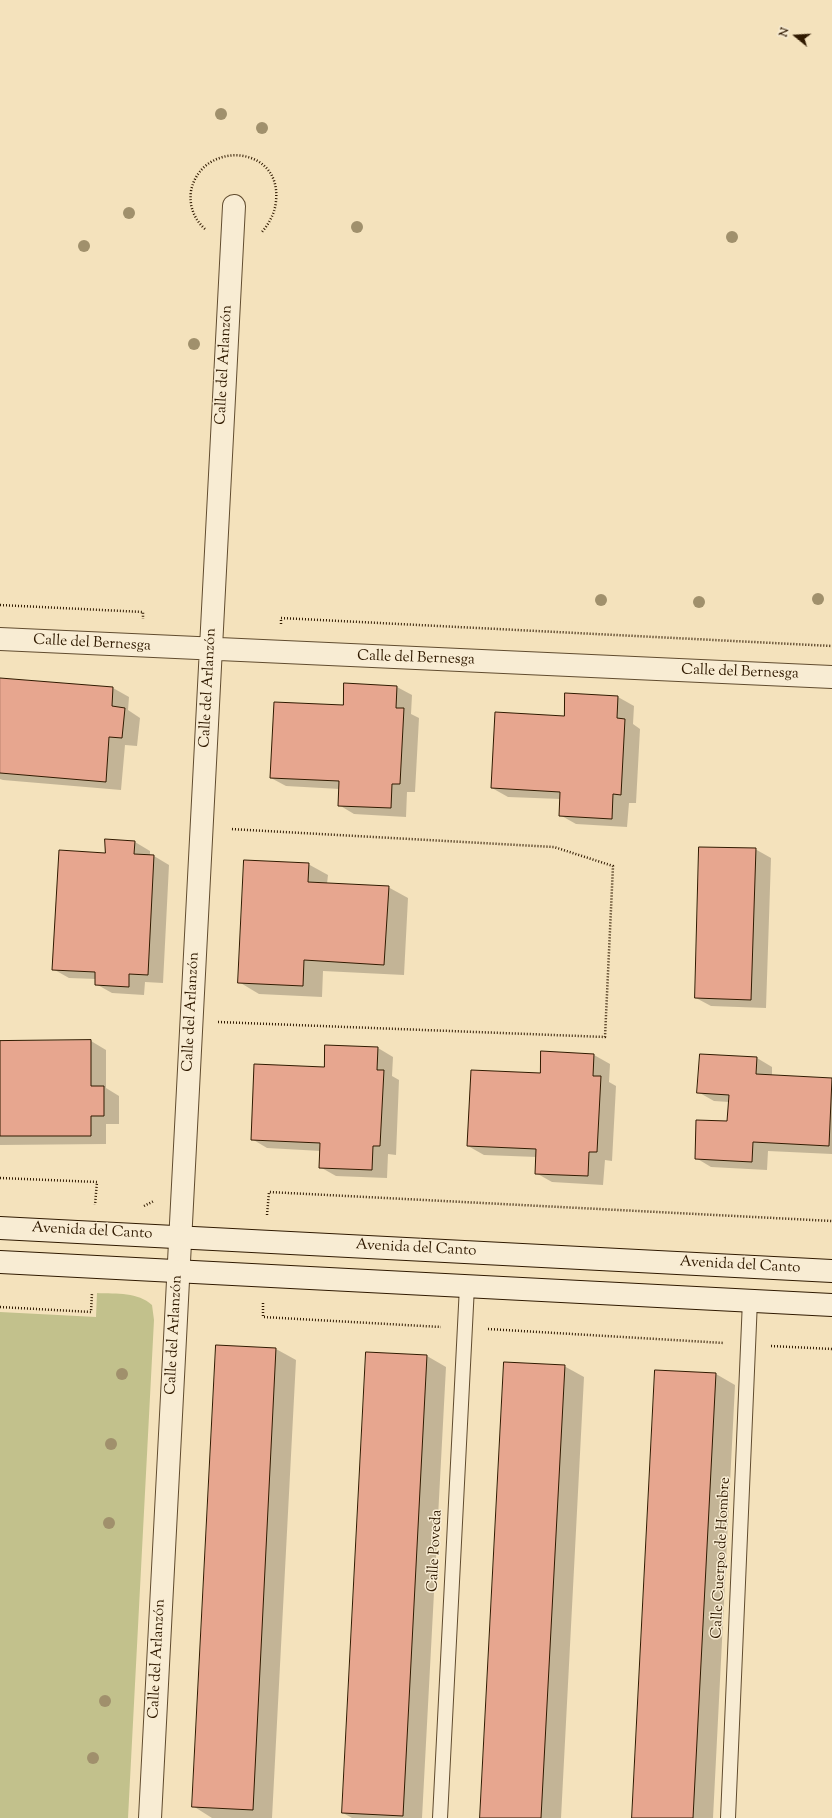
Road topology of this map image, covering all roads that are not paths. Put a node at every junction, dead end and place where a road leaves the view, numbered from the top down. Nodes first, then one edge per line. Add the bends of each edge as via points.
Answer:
1 (234, 206) dead end
2 (0, 639) edge
3 (211, 650) junction
4 (832, 677) edge
5 (0, 1228) edge
6 (180, 1237) junction
7 (0, 1262) edge
8 (179, 1270) junction
9 (832, 1271) edge
10 (467, 1286) junction
11 (750, 1300) junction
12 (832, 1305) edge
13 (150, 1818) edge
14 (440, 1818) edge
15 (728, 1818) edge

1 - 3 street, Calle del Arlanzón
2 - 3 street, Calle del Bernesga
3 - 4 street, Calle del Bernesga
3 - 6 street, Calle del Arlanzón
5 - 6 street, Avenida del Canto
6 - 8 street, Calle del Arlanzón
6 - 9 street, Avenida del Canto
7 - 8 street
8 - 10 street
8 - 13 street, Calle del Arlanzón
10 - 11 street
10 - 14 lane, Calle Poveda
11 - 12 street
11 - 15 lane, Calle Cuerpo de Hombre

